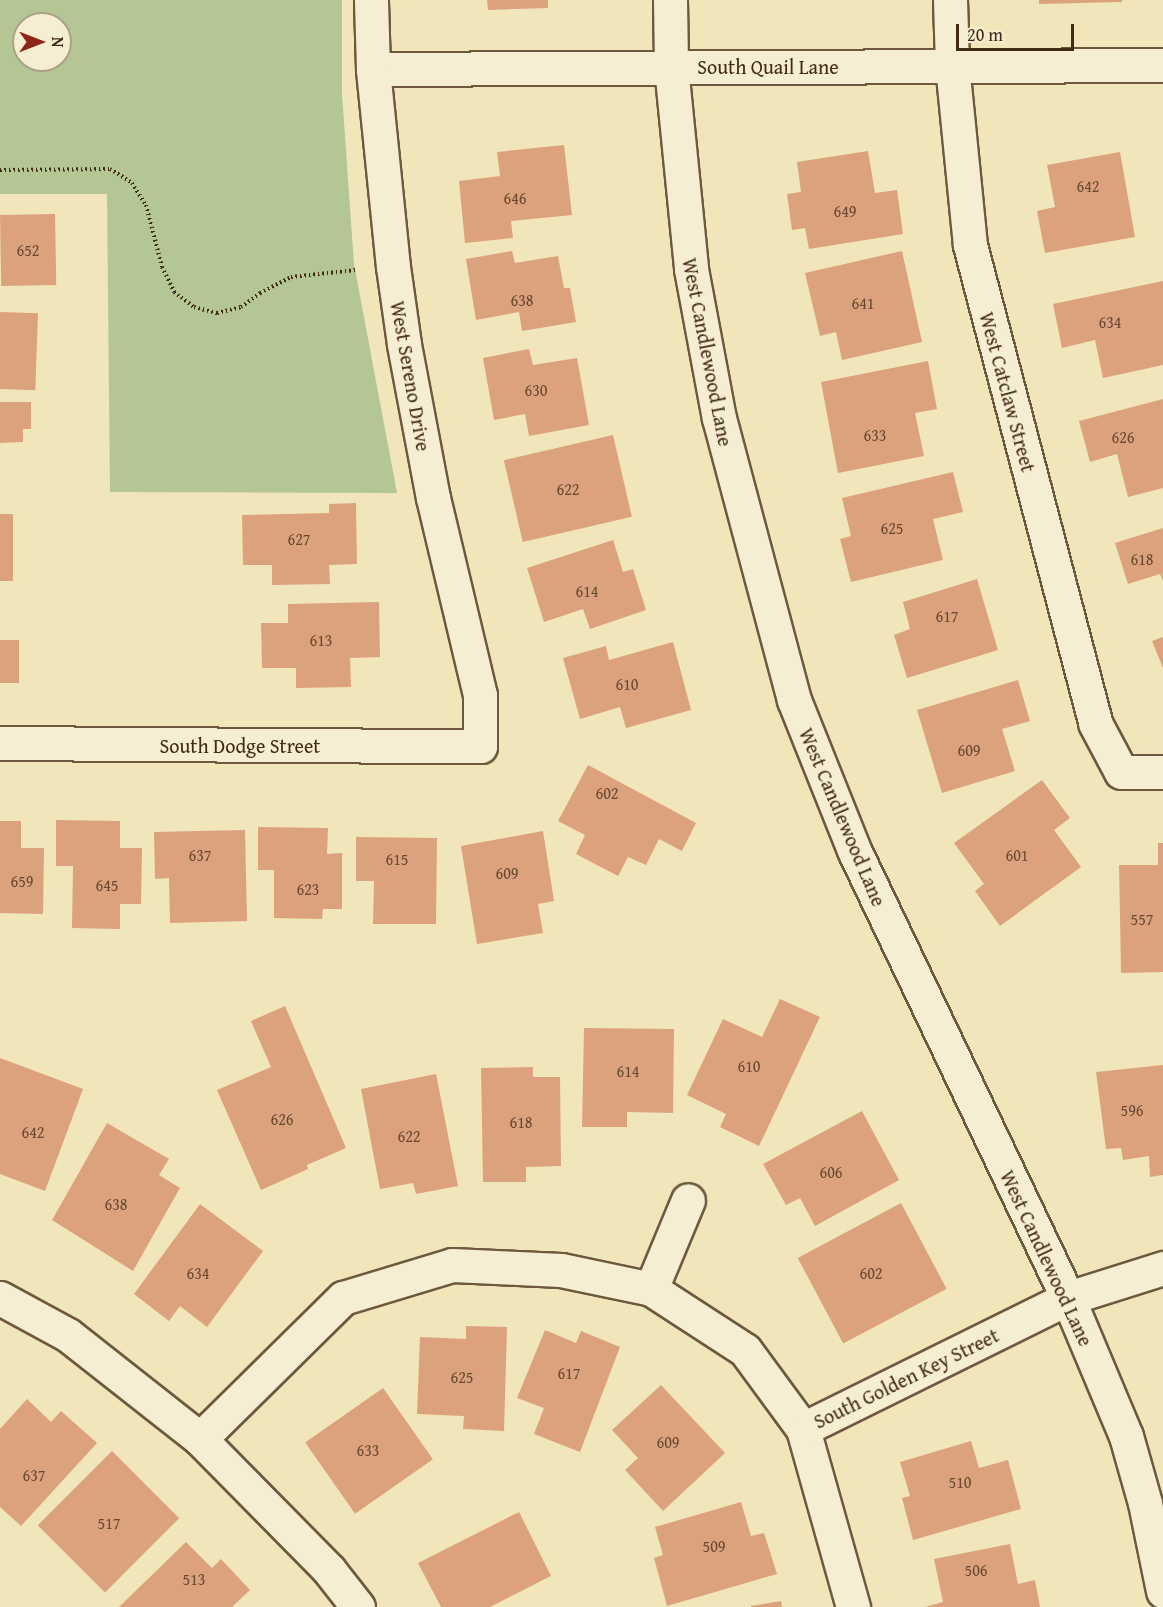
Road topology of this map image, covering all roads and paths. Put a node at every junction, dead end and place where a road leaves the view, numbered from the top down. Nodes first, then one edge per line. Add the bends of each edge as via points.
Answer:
1 (371, 0) edge
2 (670, 0) edge
3 (950, 0) edge
4 (952, 65) junction
5 (1163, 65) edge
6 (671, 67) junction
7 (373, 69) junction
8 (0, 170) edge
9 (393, 267) junction
10 (0, 743) edge
11 (480, 746) joint
12 (1163, 772) edge
13 (688, 1200) dead end
14 (1163, 1268) edge
15 (651, 1289) junction
16 (0, 1298) edge
17 (1068, 1298) junction
18 (803, 1429) junction
19 (200, 1439) junction
20 (1163, 1591) edge
21 (358, 1607) edge
22 (853, 1607) edge

1 - 7 street, West Sereno Drive
2 - 6 street, West Candlewood Lane
3 - 4 street, West Catclaw Street
4 - 5 street, South Quail Lane
4 - 6 street, South Quail Lane
4 - 12 street, West Catclaw Street via 970,245 1095,723 1120,772
6 - 7 street, South Quail Lane
6 - 17 street, West Candlewood Lane via 690,269 717,406 755,563 794,700 859,860
7 - 9 street, West Sereno Drive
8 - 9 path via 110,169 132,183 146,204 162,267 174,292 194,307 217,313 241,307 291,277
9 - 11 street, West Sereno Drive via 433,498 480,695
10 - 11 street, South Dodge Street
13 - 15 street
14 - 17 street, South Golden Key Street
15 - 18 street, South Golden Key Street via 745,1350
15 - 19 street, South Golden Key Street via 561,1270 452,1265 343,1298
16 - 19 street via 68,1335
17 - 18 street, South Golden Key Street
17 - 20 street, West Candlewood Lane via 1126,1436
18 - 22 street
19 - 21 street via 329,1570

